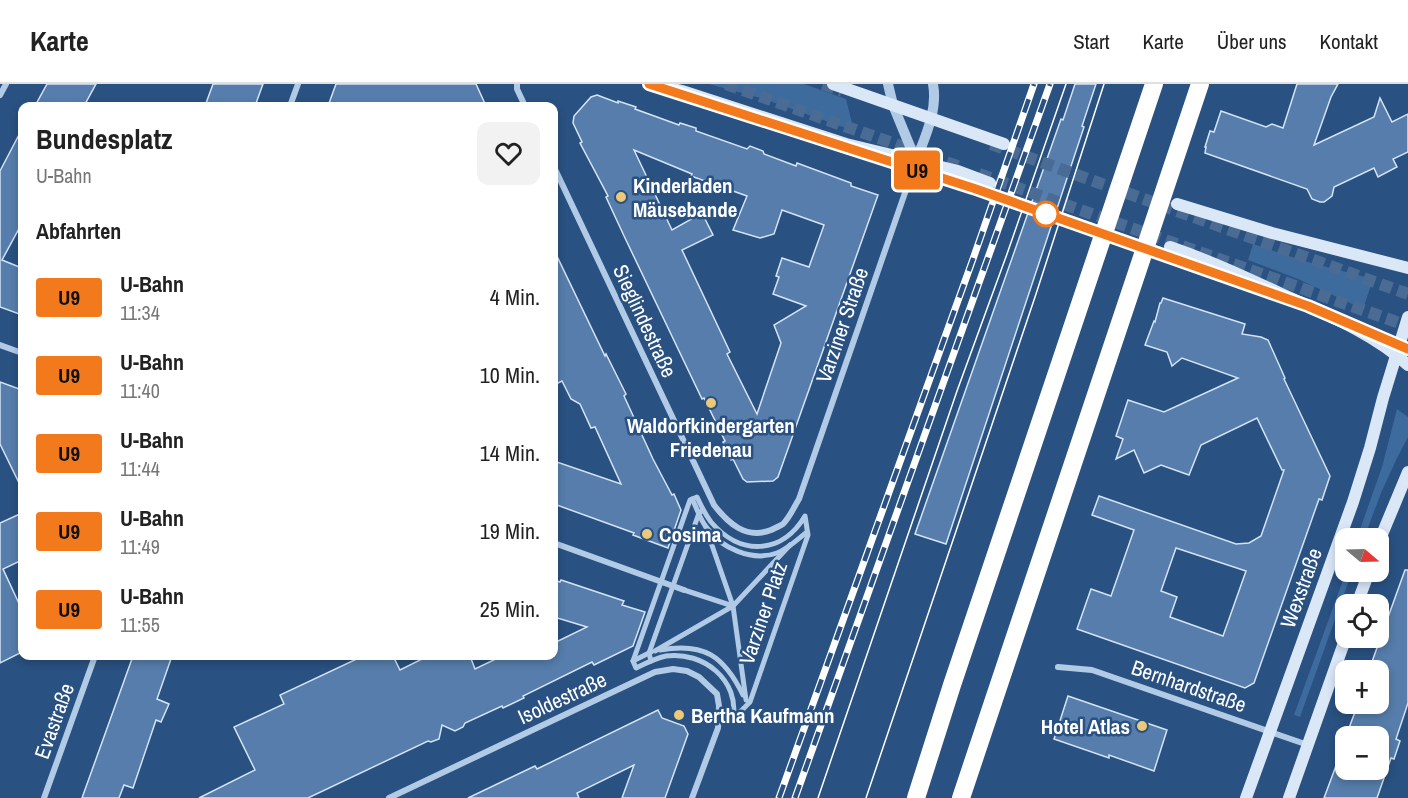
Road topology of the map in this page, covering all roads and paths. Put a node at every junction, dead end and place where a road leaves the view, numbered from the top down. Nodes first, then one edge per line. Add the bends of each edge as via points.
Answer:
1 (6, 84) edge
2 (298, 84) edge
3 (517, 84) edge
4 (652, 84) edge
5 (833, 84) tunnel mouth
6 (888, 84) edge
7 (933, 84) edge
8 (1154, 84) edge
9 (1200, 84) edge
10 (0, 95) edge
11 (291, 102) edge
12 (523, 102) edge
13 (893, 105) junction
14 (932, 118) junction
15 (1004, 144) tunnel mouth
16 (916, 161) junction
17 (558, 174) edge
18 (990, 183) tunnel mouth
19 (1177, 204) dead end
20 (1170, 247) dead end
21 (1408, 268) edge
22 (1408, 317) edge
23 (0, 345) edge
24 (18, 352) edge
25 (1396, 354) junction
26 (1408, 365) edge
27 (1408, 472) edge
28 (707, 489) joint
29 (799, 499) joint
30 (701, 512) junction
31 (706, 528) junction
32 (1385, 528) edge
33 (807, 532) junction
34 (558, 544) edge
35 (790, 545) junction
36 (667, 563) junction
37 (679, 567) junction
38 (661, 581) junction
39 (673, 586) junction
40 (684, 590) joint
41 (655, 598) junction
42 (667, 603) junction
43 (733, 606) junction
44 (1342, 648) edge
45 (652, 652) junction
46 (94, 660) edge
47 (633, 661) junction
48 (651, 661) junction
49 (1058, 668) dead end
50 (747, 702) junction
51 (1270, 732) junction
52 (1308, 745) junction
53 (44, 798) edge
54 (389, 798) edge
55 (692, 798) edge
56 (916, 798) edge
57 (961, 798) edge
58 (1246, 798) edge
59 (1289, 798) edge

1 - 10 street
2 - 11 street
3 - 12 street
4 - 16 main road via 846,144
5 - 13 main road
6 - 13 street
7 - 14 street
8 - 56 highway
9 - 57 highway
13 - 14 main road
13 - 16 street
14 - 15 main road
14 - 16 street
16 - 18 main road
16 - 29 street, Varziner Straße
17 - 28 street, Sieglindestraße
19 - 21 main road via 1272,234
20 - 25 main road via 1350,325
22 - 25 main road, Wexstraße
23 - 24 street
25 - 26 main road
25 - 51 main road, Wexstraße via 1353,502
27 - 32 main road
28 - 29 street, Varziner Platz via 722,515 751,534 783,525
30 - 31 street, Varziner Platz
30 - 33 street, Varziner Platz via 723,533 751,546 778,543 805,516
30 - 36 street, Varziner Platz via 697,497 690,500
30 - 37 street
31 - 35 street, Varziner Platz via 722,544 742,553 768,555
31 - 43 street, Varziner Platz
33 - 35 street, Varziner Platz
33 - 50 street, Varziner Platz
34 - 38 street
35 - 43 street, Varziner Platz
36 - 37 street
36 - 38 street, Varziner Platz
37 - 39 street
38 - 39 street
38 - 41 street, Varziner Platz
39 - 40 street
39 - 42 street
40 - 43 street, Varziner Platz
41 - 42 street
41 - 47 street, Varziner Platz
42 - 45 street
43 - 45 street, Varziner Platz
43 - 50 street, Varziner Platz
44 - 52 main road
45 - 47 street, Varziner Platz
45 - 48 street
45 - 50 street, Varziner Platz via 677,647 717,658 733,675
46 - 53 street, Evastraße
47 - 48 street, Varziner Platz via 636,668
48 - 50 street, Varziner Platz via 674,656 706,663 729,687 734,719
49 - 51 street, Bernhardstraße via 1092,670
51 - 52 street, Bernhardstraße
51 - 58 main road, Wexstraße
52 - 59 main road
54 - 55 street, Isoldestraße via 655,672 673,669 699,677 717,694 719,706 718,728

